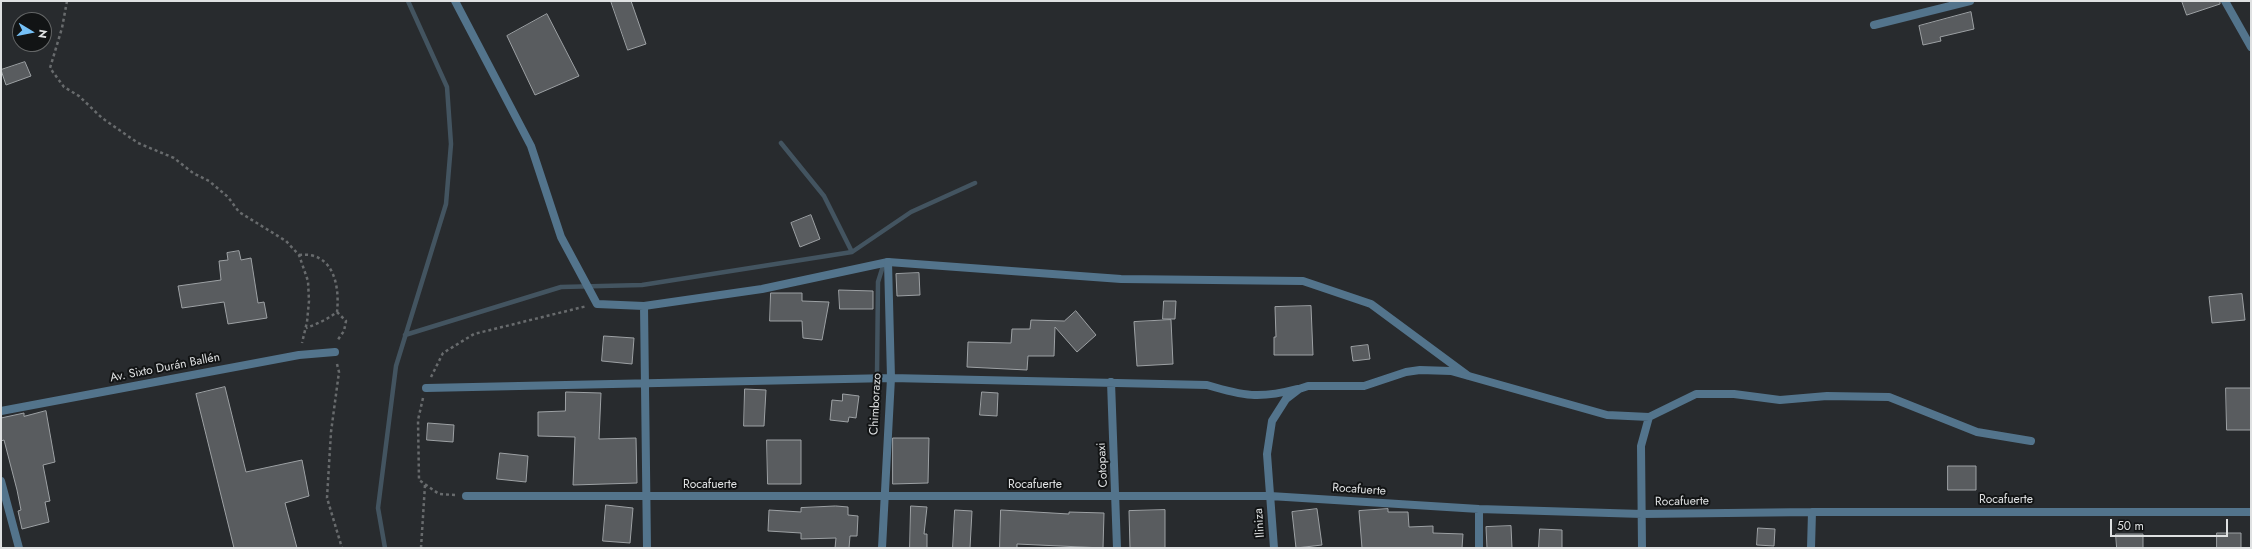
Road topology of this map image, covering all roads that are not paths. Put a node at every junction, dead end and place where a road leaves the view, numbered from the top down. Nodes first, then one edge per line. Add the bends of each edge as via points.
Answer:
1 (455, 1) edge
2 (1970, 1) edge
3 (2225, 1) edge
4 (1874, 25) dead end
5 (2251, 47) edge
6 (888, 262) junction
7 (644, 306) junction
8 (335, 352) road end
9 (1467, 375) junction
10 (891, 378) junction
11 (645, 382) junction
12 (1111, 382) junction
13 (1308, 386) junction
14 (426, 388) dead end
15 (1, 411) edge
16 (1649, 417) junction
17 (2031, 441) dead end
18 (1, 482) edge
19 (466, 496) dead end
20 (883, 496) junction
21 (1270, 496) junction
22 (646, 497) junction
23 (1116, 497) junction
24 (1479, 509) junction
25 (1812, 512) junction
26 (2251, 512) edge
27 (1642, 514) junction
28 (19, 548) edge
29 (647, 548) edge
30 (882, 548) edge
31 (1117, 548) edge
32 (1274, 548) edge
33 (1479, 548) edge
34 (1642, 548) edge
35 (1811, 548) edge

1 - 7 street via 531,146 561,237 597,304
2 - 4 street
3 - 5 street
6 - 7 street via 762,289
6 - 9 street via 1121,279 1303,281 1371,304
6 - 10 street, Chimborazo
7 - 11 street
8 - 15 street, Av. Sixto Durán Ballén via 299,355
9 - 13 street via 1440,370 1420,370 1364,386
9 - 16 street via 1607,415
10 - 11 street
10 - 12 street
10 - 20 street, Chimborazo
11 - 14 street
11 - 22 street
12 - 13 street via 1207,385 1242,396 1271,396
12 - 23 street, Cotopaxi
13 - 21 street, Iliniza via 1291,395 1276,412 1272,421 1266,454
16 - 17 street via 1696,394 1734,394 1780,400 1827,396 1889,397 1977,432
16 - 27 street via 1641,446
18 - 28 street
19 - 22 street, Rocafuerte
20 - 22 street, Rocafuerte
20 - 23 street, Rocafuerte
20 - 30 street, Chimborazo
21 - 23 street, Rocafuerte
21 - 24 street, Rocafuerte
21 - 32 street, Iliniza
22 - 29 street
23 - 31 street, Cotopaxi
24 - 27 street, Rocafuerte
24 - 33 street
25 - 26 street, Rocafuerte
25 - 27 street, Rocafuerte
25 - 35 street
27 - 34 street

